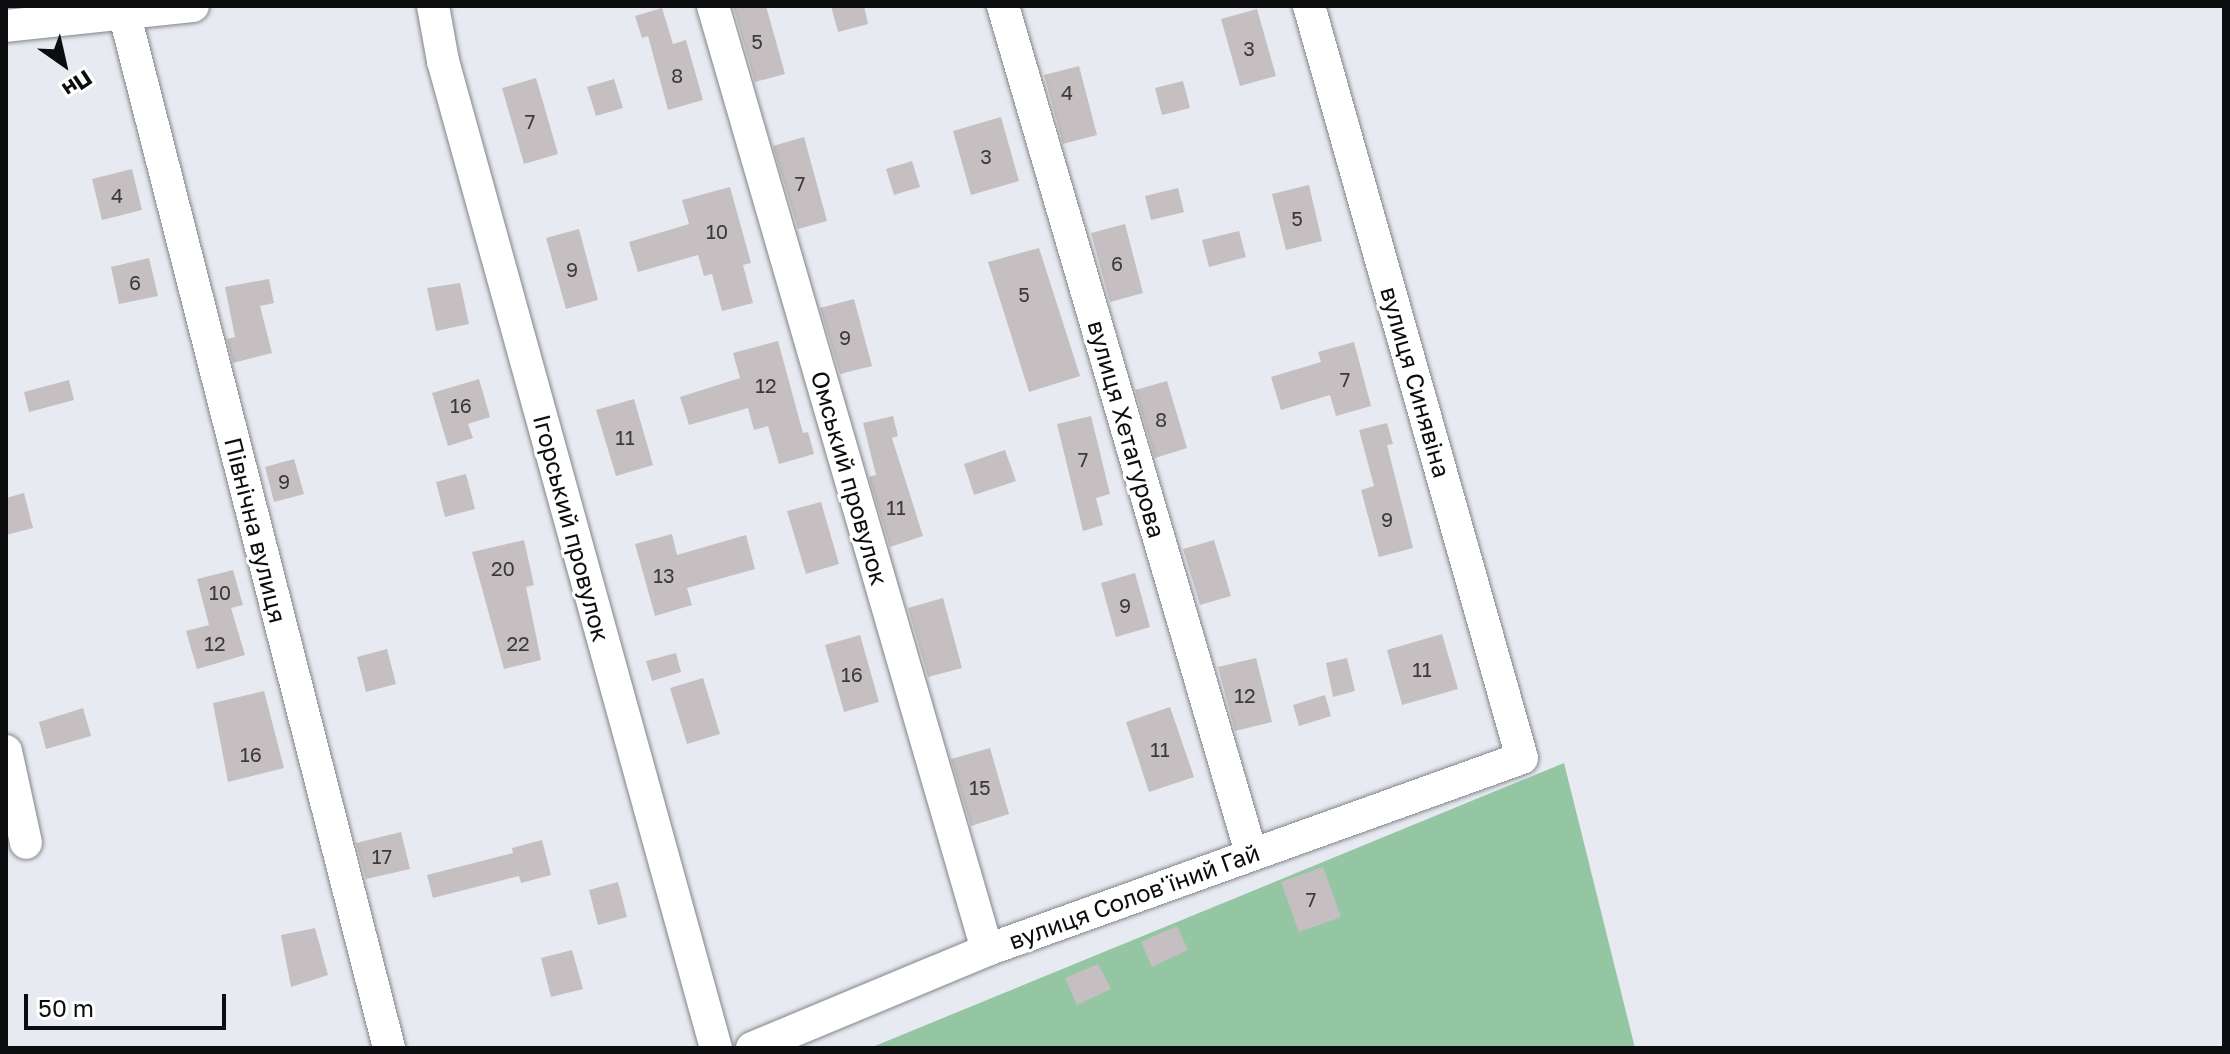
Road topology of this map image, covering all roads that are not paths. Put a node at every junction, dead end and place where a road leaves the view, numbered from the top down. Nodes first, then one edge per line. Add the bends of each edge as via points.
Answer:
1 (193, 6) edge
2 (433, 6) edge
3 (713, 6) edge
4 (1003, 6) edge
5 (1309, 6) edge
6 (118, 9) edge
7 (6, 26) edge
8 (6, 751) edge
9 (1522, 758) joint
10 (26, 843) dead end
11 (1251, 853) junction
12 (987, 950) junction
13 (389, 1048) edge
14 (716, 1048) edge
15 (752, 1048) edge

1 - 6 street
2 - 14 street, Ігорський провулок via 443,61
3 - 12 street, Омський провулок
4 - 11 street, вулиця Хетагурова
5 - 9 street, вулиця Синявіна
6 - 7 street
6 - 13 street, Північна вулиця
8 - 10 street
9 - 11 street, вулиця Солов'їний Гай
11 - 12 street, вулиця Солов'їний Гай
12 - 15 street, вулиця Солов'їний Гай

